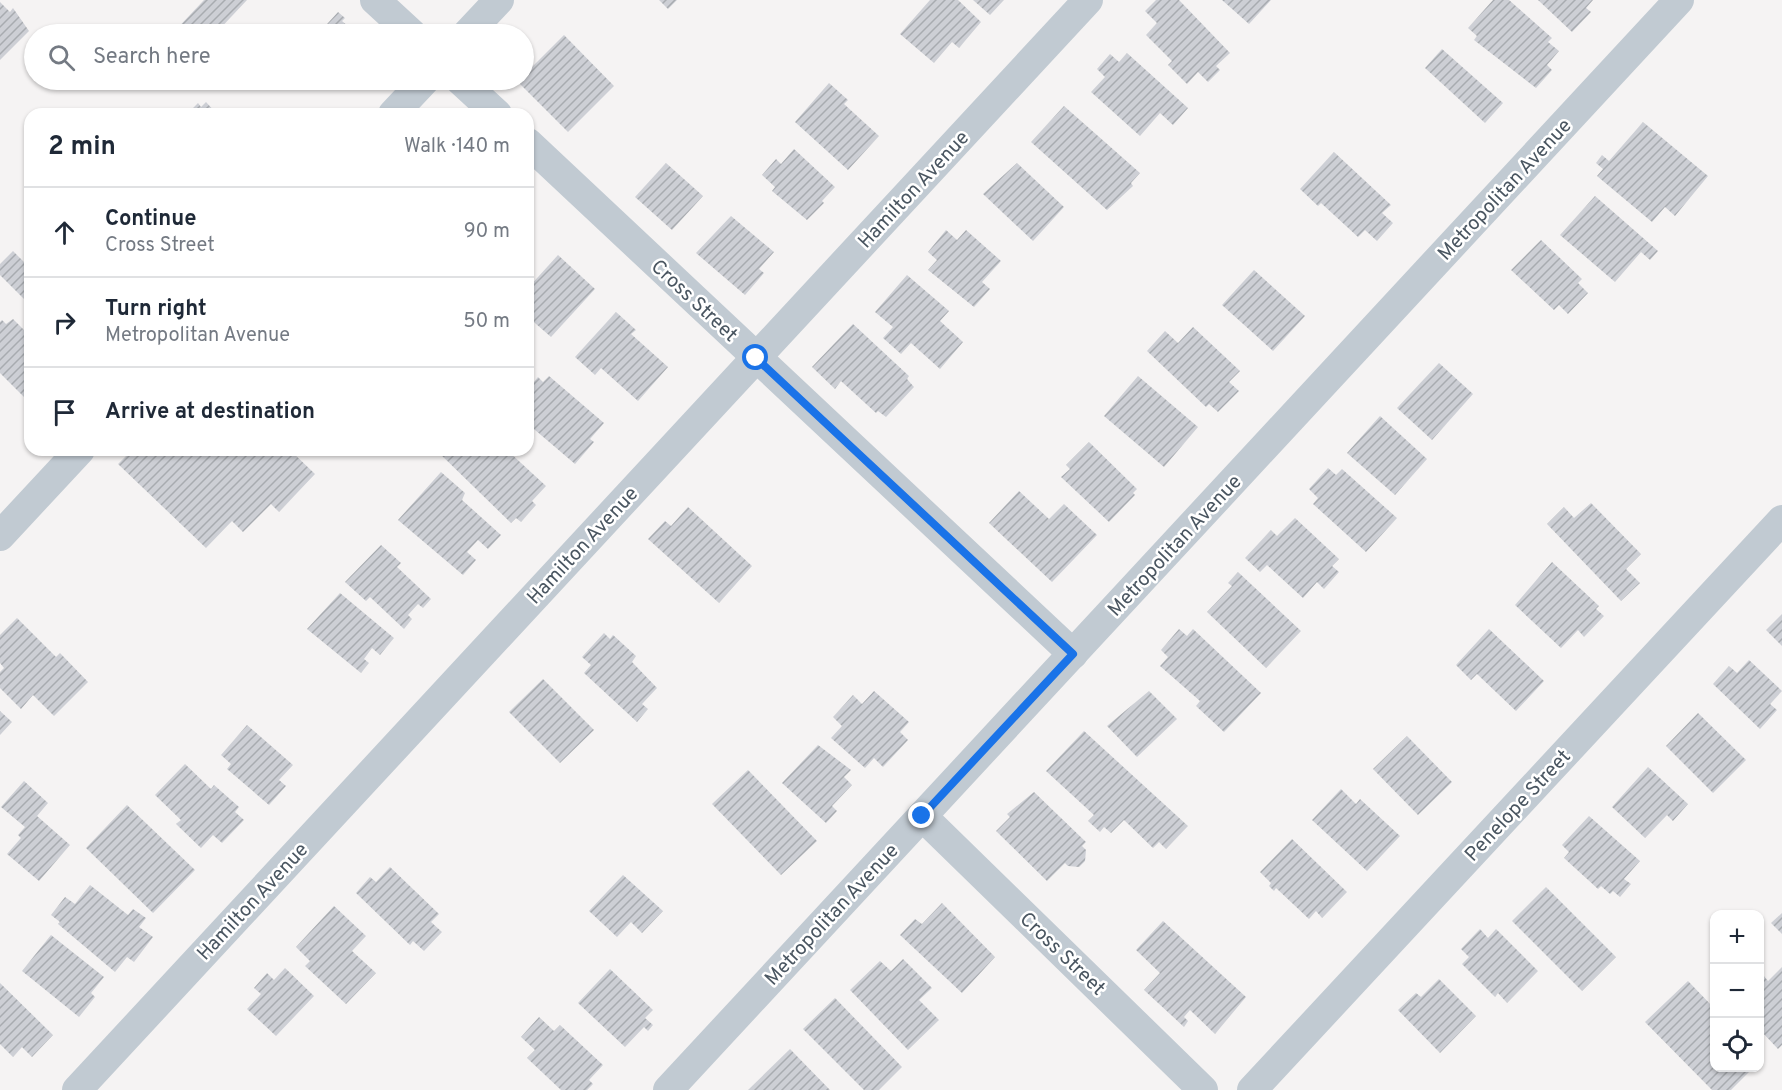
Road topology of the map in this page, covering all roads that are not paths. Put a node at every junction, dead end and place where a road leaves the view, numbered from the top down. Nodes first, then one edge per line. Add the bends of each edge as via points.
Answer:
1 (375, 0) edge
2 (499, 0) edge
3 (1088, 0) edge
4 (1679, 0) edge
5 (401, 24) edge
6 (476, 24) edge
7 (416, 90) edge
8 (471, 90) edge
9 (399, 108) edge
10 (490, 108) edge
11 (534, 149) edge
12 (756, 358) junction
13 (74, 456) edge
14 (1782, 520) edge
15 (0, 536) edge
16 (1073, 654) junction
17 (922, 816) junction
18 (77, 1090) edge
19 (668, 1090) edge
20 (1203, 1090) edge
21 (1252, 1090) edge

1 - 5 street
2 - 6 street
3 - 12 street, Hamilton Avenue
4 - 16 street, Metropolitan Avenue
7 - 9 street
8 - 10 street
11 - 12 street, Cross Street
12 - 16 street, Cross Street
12 - 18 street, Hamilton Avenue
13 - 15 street
14 - 21 street, Penelope Street
16 - 17 street, Metropolitan Avenue
17 - 19 street, Metropolitan Avenue
17 - 20 street, Cross Street

